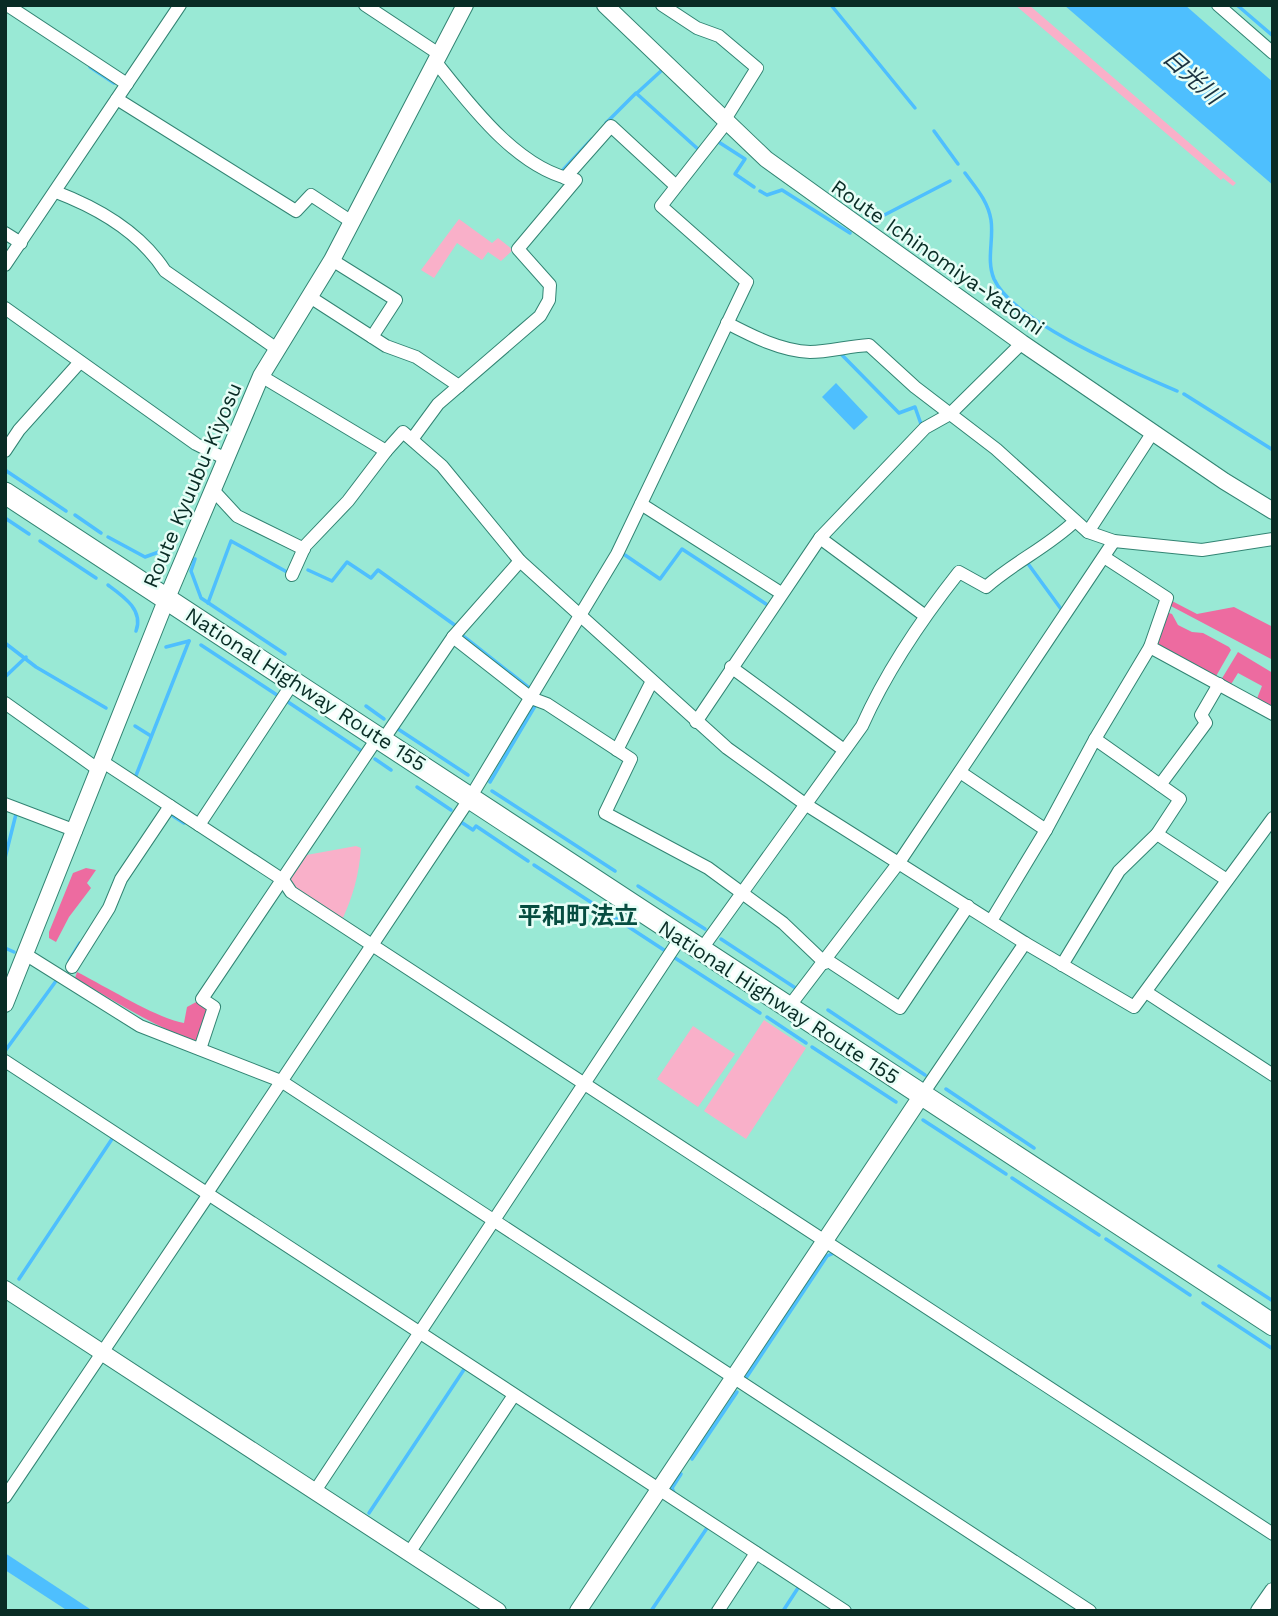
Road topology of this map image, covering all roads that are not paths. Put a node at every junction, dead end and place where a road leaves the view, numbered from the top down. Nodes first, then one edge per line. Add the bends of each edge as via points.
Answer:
1 (7, 5) edge
2 (180, 5) edge
3 (365, 5) edge
4 (465, 5) edge
5 (605, 5) edge
6 (662, 5) edge
7 (1218, 5) edge
8 (380, 9) edge
9 (1273, 53) edge
10 (437, 57) junction
11 (127, 84) junction
12 (117, 100) junction
13 (725, 122) junction
14 (565, 178) junction
15 (676, 186) junction
16 (55, 192) junction
17 (352, 222) junction
18 (5, 233) edge
19 (21, 243) junction
20 (332, 260) junction
21 (5, 265) edge
22 (310, 297) junction
23 (5, 308) edge
24 (727, 323) junction
25 (372, 337) junction
26 (1022, 343) junction
27 (276, 349) junction
28 (80, 362) junction
29 (261, 376) junction
30 (459, 386) junction
31 (950, 414) junction
32 (1153, 432) junction
33 (413, 439) junction
34 (5, 451) edge
35 (386, 451) junction
36 (226, 459) junction
37 (213, 490) junction
38 (5, 493) edge
39 (641, 504) junction
40 (1273, 511) edge
41 (1076, 521) junction
42 (1088, 532) junction
43 (820, 538) junction
44 (1273, 539) edge
45 (1114, 541) junction
46 (304, 549) junction
47 (1104, 557) junction
48 (520, 561) junction
49 (292, 575) dead end
50 (781, 593) junction
51 (167, 598) junction
52 (581, 615) junction
53 (924, 615) junction
54 (453, 637) junction
55 (1150, 647) junction
56 (732, 667) junction
57 (294, 681) junction
58 (652, 681) junction
59 (1219, 684) junction
60 (531, 698) junction
61 (5, 703) edge
62 (1273, 714) edge
63 (696, 722) junction
64 (381, 739) junction
65 (1095, 739) junction
66 (617, 750) junction
67 (844, 750) junction
68 (101, 766) junction
69 (960, 772) junction
70 (1160, 785) junction
71 (470, 798) junction
72 (5, 804) edge
73 (805, 804) junction
74 (170, 806) junction
75 (1273, 818) edge
76 (198, 825) junction
77 (1046, 830) junction
78 (76, 831) junction
79 (1157, 834) junction
80 (1268, 835) edge
81 (900, 861) junction
82 (283, 880) junction
83 (1227, 880) junction
84 (742, 894) junction
85 (968, 906) junction
86 (991, 921) junction
87 (681, 937) junction
88 (1025, 943) junction
89 (372, 944) junction
90 (701, 950) junction
91 (25, 954) junction
92 (826, 962) junction
93 (1062, 965) junction
94 (72, 967) dead end
95 (1146, 992) junction
96 (5, 1004) edge
97 (788, 1008) junction
98 (200, 1049) junction
99 (5, 1061) edge
100 (1273, 1075) edge
101 (281, 1081) junction
102 (585, 1083) junction
103 (922, 1096) junction
104 (208, 1193) junction
105 (494, 1221) junction
106 (825, 1241) junction
107 (5, 1289) edge
108 (1273, 1325) edge
109 (419, 1333) junction
110 (104, 1353) junction
111 (733, 1378) junction
112 (514, 1395) junction
113 (659, 1490) junction
114 (315, 1491) junction
115 (5, 1497) edge
116 (1273, 1534) edge
117 (409, 1553) junction
118 (756, 1553) junction
119 (1273, 1591) edge
120 (498, 1611) edge
121 (578, 1611) edge
122 (718, 1611) edge
123 (845, 1611) edge
124 (1090, 1611) edge
125 (1259, 1611) edge

1 - 11 street
2 - 11 street
3 - 8 street
4 - 10 main road, Route Kyuubu-Kiyosu
5 - 13 main road, Route Ichinomiya-Yatomi
6 - 13 street via 719,36 757,68
7 - 9 street
8 - 10 street
10 - 14 street via 474,110 535,166
10 - 17 main road, Route Kyuubu-Kiyosu
11 - 12 street
12 - 16 street
12 - 17 street via 296,211 310,195
13 - 15 street
13 - 26 main road, Route Ichinomiya-Yatomi via 766,159
14 - 15 street via 611,126
14 - 30 street via 576,180 518,249 550,285 549,300 540,316
15 - 24 street via 661,206 747,282
16 - 19 street
16 - 27 street via 109,216 156,257 165,271
17 - 20 main road, Route Kyuubu-Kiyosu
18 - 19 street
19 - 21 street
20 - 22 main road, Route Kyuubu-Kiyosu
20 - 25 street via 396,300
22 - 25 street
22 - 27 main road, Route Kyuubu-Kiyosu
23 - 28 street
24 - 31 street via 756,338 797,350 869,345
24 - 39 street
25 - 30 street via 416,357
26 - 31 street
26 - 32 main road, Route Ichinomiya-Yatomi
27 - 29 main road, Route Kyuubu-Kiyosu
28 - 34 street
28 - 36 street
29 - 35 street
29 - 36 main road, Route Kyuubu-Kiyosu
30 - 33 street via 438,404
31 - 41 street
31 - 43 street via 925,428
32 - 40 main road, Route Ichinomiya-Yatomi
32 - 42 street
33 - 35 street via 403,432
33 - 48 street via 443,466
35 - 46 street
36 - 37 main road, Route Kyuubu-Kiyosu
37 - 46 street via 237,516
37 - 51 main road, Route Kyuubu-Kiyosu
38 - 51 highway, National Highway Route 155
39 - 50 street
39 - 52 street
41 - 42 street
41 - 53 street via 986,587 959,572
42 - 45 street
43 - 50 street
43 - 53 street
44 - 45 street via 1202,550
45 - 47 street
46 - 49 street
47 - 55 street via 1167,598
47 - 69 street
48 - 52 street
48 - 54 street
50 - 56 street
51 - 57 highway, National Highway Route 155
51 - 68 main road, Route Kyuubu-Kiyosu
52 - 58 street
52 - 60 street
53 - 67 street
54 - 60 street
54 - 64 street
55 - 59 street
55 - 65 street
56 - 63 street
56 - 67 street
57 - 64 highway, National Highway Route 155
57 - 76 street
58 - 63 street
58 - 66 street
59 - 62 street
59 - 70 street via 1201,715 1206,723
60 - 66 street
60 - 71 street
61 - 68 street
63 - 73 street
64 - 71 highway, National Highway Route 155
64 - 82 street
65 - 70 street
65 - 77 street
66 - 84 street via 631,759 605,813 708,867
67 - 73 street
68 - 74 street
68 - 78 main road, Route Kyuubu-Kiyosu
69 - 77 street
69 - 81 street
70 - 79 street via 1180,799
71 - 87 highway, National Highway Route 155
71 - 89 street
72 - 78 street
73 - 81 street
73 - 84 street
74 - 76 street
74 - 94 street via 121,878 109,908
75 - 80 street
76 - 82 street
77 - 86 street
78 - 91 main road, Route Kyuubu-Kiyosu
79 - 83 street
79 - 93 street via 1119,871
80 - 83 street
81 - 85 street
81 - 92 street
82 - 89 street via 291,892
82 - 98 street via 202,999 214,1007
83 - 95 street
84 - 90 street
84 - 92 street
85 - 86 street
85 - 92 street via 900,1008
86 - 88 street
87 - 90 highway, National Highway Route 155
87 - 102 street
88 - 93 street
88 - 103 street
89 - 101 street
89 - 102 street
90 - 97 highway, National Highway Route 155
91 - 96 main road, Route Kyuubu-Kiyosu
91 - 98 street via 140,1026
92 - 97 street
93 - 95 street via 1134,1007
95 - 100 street
97 - 103 highway, National Highway Route 155
98 - 101 street
99 - 104 street
101 - 104 street
101 - 105 street
102 - 105 street
102 - 106 street
103 - 106 main road
103 - 108 highway, National Highway Route 155
104 - 109 street
104 - 110 street
105 - 109 street
105 - 111 street
106 - 111 main road
106 - 116 street
107 - 110 main road
109 - 112 street
109 - 114 street
110 - 114 main road
110 - 115 street
111 - 113 main road
111 - 124 street
112 - 113 street
112 - 117 street
113 - 118 street
113 - 121 main road
114 - 117 main road
117 - 120 main road
118 - 122 street
118 - 123 street
119 - 125 main road

